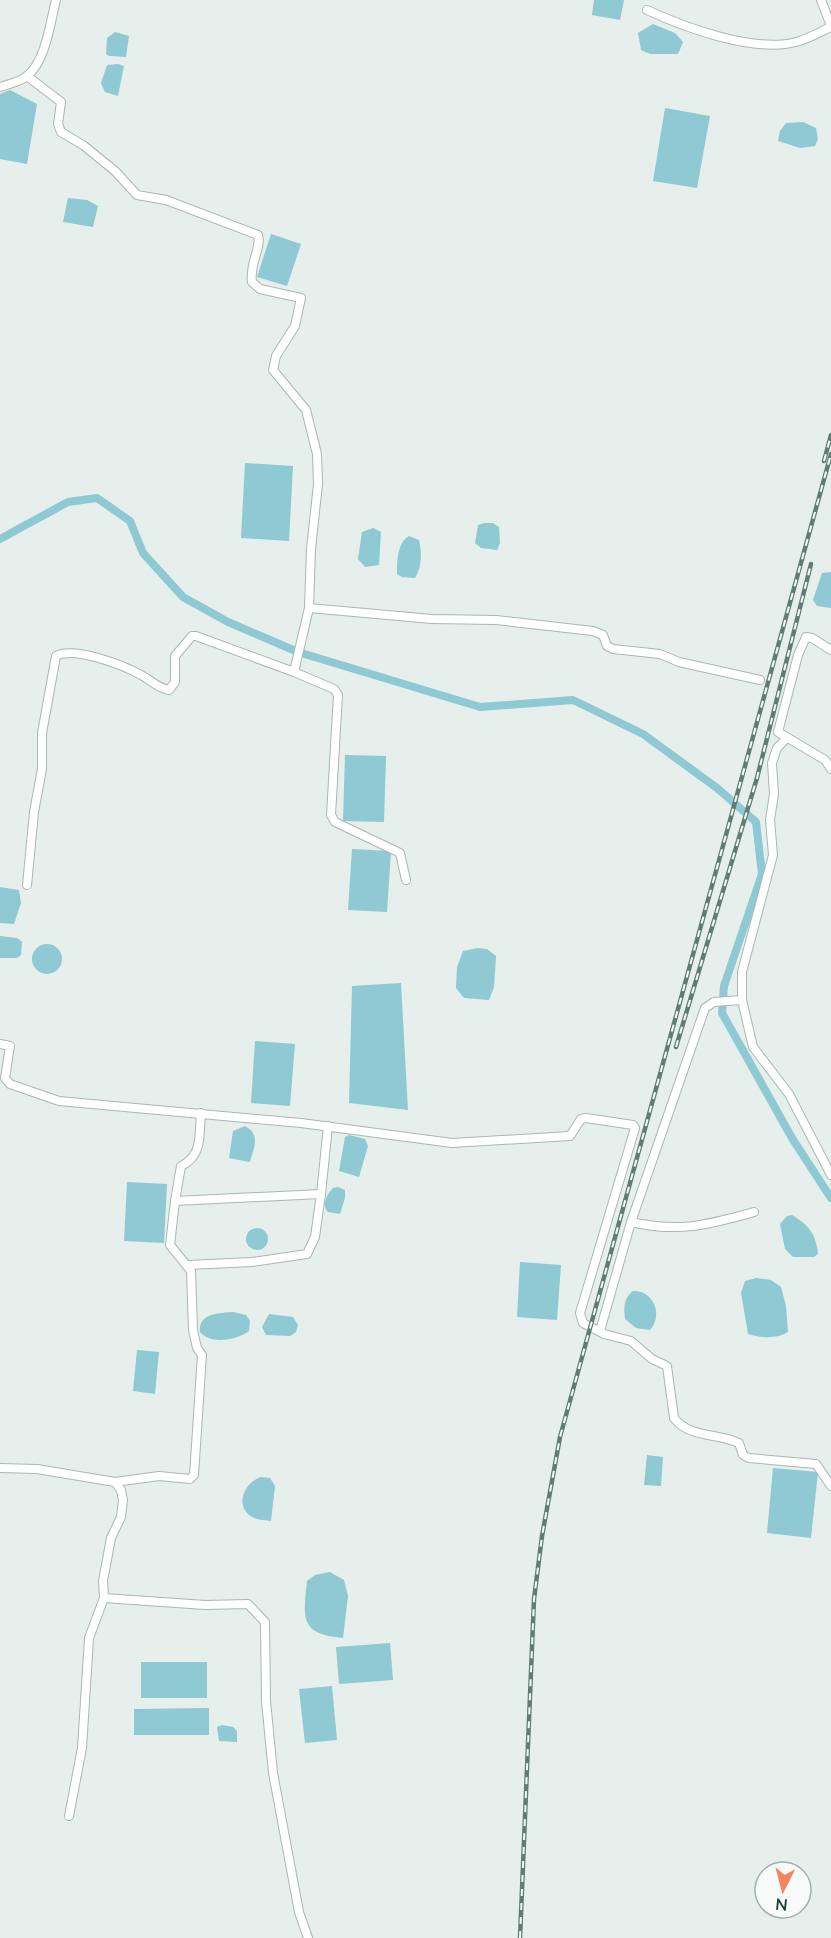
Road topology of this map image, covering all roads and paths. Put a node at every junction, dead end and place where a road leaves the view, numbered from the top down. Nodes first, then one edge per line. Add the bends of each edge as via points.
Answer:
1 (56, 0) edge
2 (821, 0) edge
3 (647, 10) dead end
4 (831, 26) edge
5 (27, 76) junction
6 (0, 87) edge
7 (309, 608) junction
8 (831, 650) edge
9 (294, 669) junction
10 (760, 680) dead end
11 (786, 738) junction
12 (831, 769) edge
13 (406, 880) dead end
14 (27, 885) dead end
15 (742, 1000) junction
16 (0, 1044) edge
17 (201, 1113) junction
18 (328, 1126) junction
19 (831, 1175) edge
20 (321, 1194) junction
21 (175, 1201) junction
22 (754, 1212) dead end
23 (631, 1222) junction
24 (188, 1266) junction
25 (600, 1331) junction
26 (0, 1468) edge
27 (115, 1482) junction
28 (831, 1486) edge
29 (104, 1598) junction
30 (69, 1816) dead end
31 (308, 1938) edge

1 - 5 street via 41,54
2 - 4 street
3 - 4 street via 754,44 796,42
5 - 6 street
5 - 7 street via 62,102 58,124 61,132 116,171 134,193 166,200 258,235 260,241 250,269 252,282 260,289 301,298 295,326 276,356 273,370 306,410 317,454
7 - 9 street
7 - 10 street via 432,619 496,620 600,632 613,649 660,654
8 - 11 street via 806,637 778,732
9 - 13 street via 334,689 338,696 331,815 336,822 400,853
9 - 14 street via 192,636 175,656 175,682 169,690 141,675 75,652 56,656 42,733 42,769
11 - 12 street via 825,760
11 - 15 street via 772,763 773,855 742,972
15 - 19 street via 753,1047 789,1094
15 - 23 street via 714,1002 705,1008
16 - 17 street via 10,1046 5,1078 17,1089 59,1101
17 - 18 street
17 - 21 street via 197,1153 181,1166
18 - 20 street
18 - 25 street via 476,1144 570,1136 581,1119 586,1118 633,1125 580,1313 583,1323
20 - 21 street
20 - 24 street via 315,1237 307,1254
21 - 24 street via 170,1245
22 - 23 street via 697,1228 661,1228
23 - 25 street
24 - 27 street via 195,1342 202,1355 194,1475 190,1479 159,1476
25 - 28 street via 631,1341 667,1366 674,1418 680,1425 732,1439 749,1458 816,1464
26 - 27 street via 37,1469
27 - 29 street via 123,1500 102,1581
29 - 30 street via 88,1638 82,1748
29 - 31 street via 248,1604 265,1622 266,1701 273,1773 299,1912

